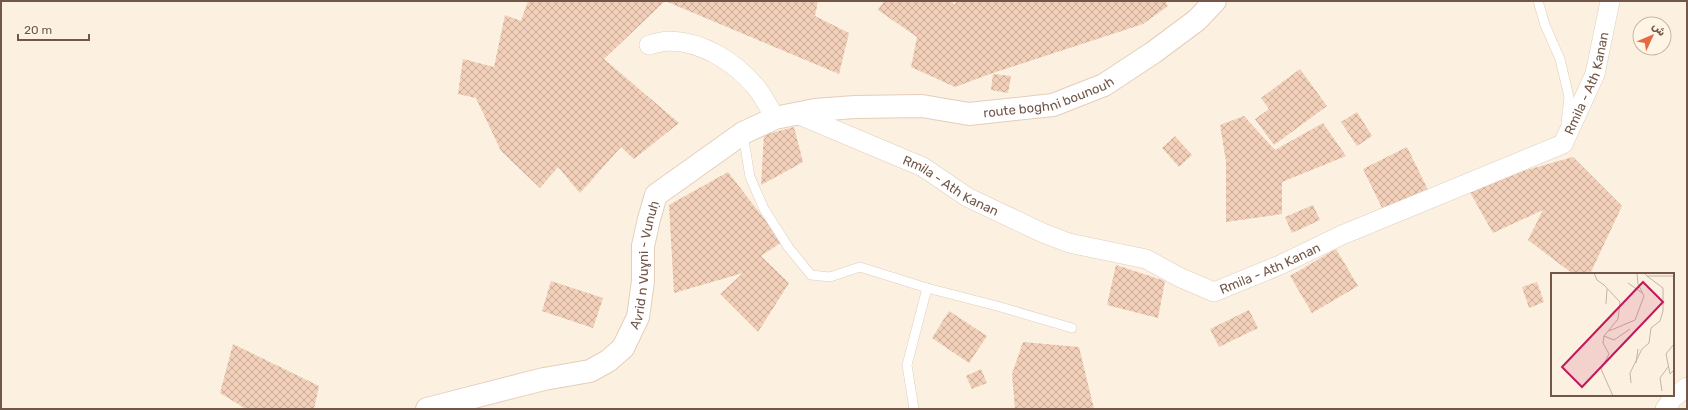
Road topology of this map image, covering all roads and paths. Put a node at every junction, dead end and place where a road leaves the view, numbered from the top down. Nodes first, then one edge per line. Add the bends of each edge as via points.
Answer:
1 (1215, 1) edge
2 (1538, 1) edge
3 (1610, 1) edge
4 (649, 45) dead end
5 (855, 107) joint
6 (797, 114) junction
7 (775, 118) junction
8 (743, 133) junction
9 (1563, 144) junction
10 (927, 288) junction
11 (1072, 328) dead end
12 (1687, 387) edge
13 (427, 409) edge
14 (914, 409) edge
15 (1665, 409) edge

1 - 5 main road, route boghni bounouh via 1197,20 1104,85 1053,105 969,114 922,106
2 - 9 lane via 1560,59 1569,97
3 - 9 street, Rmila - Ath Kanan via 1595,74
4 - 7 street via 670,41 700,46 714,52 756,87
5 - 6 main road, Avrid n Vuɣni - Vunuḥ
6 - 7 main road, Avrid n Vuɣni - Vunuḥ
6 - 9 street, Rmila - Ath Kanan via 923,167 967,197 1042,233 1068,243 1146,259 1214,292 1280,265 1342,235
7 - 8 main road, Avrid n Vuɣni - Vunuḥ
8 - 10 lane via 750,177 764,209 789,248 811,275 830,277 860,267
8 - 13 main road, Avrid n Vuɣni - Vunuḥ via 656,195 643,246 643,281 638,317 623,348 608,361 590,371 544,379
10 - 11 lane
10 - 14 lane via 907,365
12 - 15 street via 1673,398

